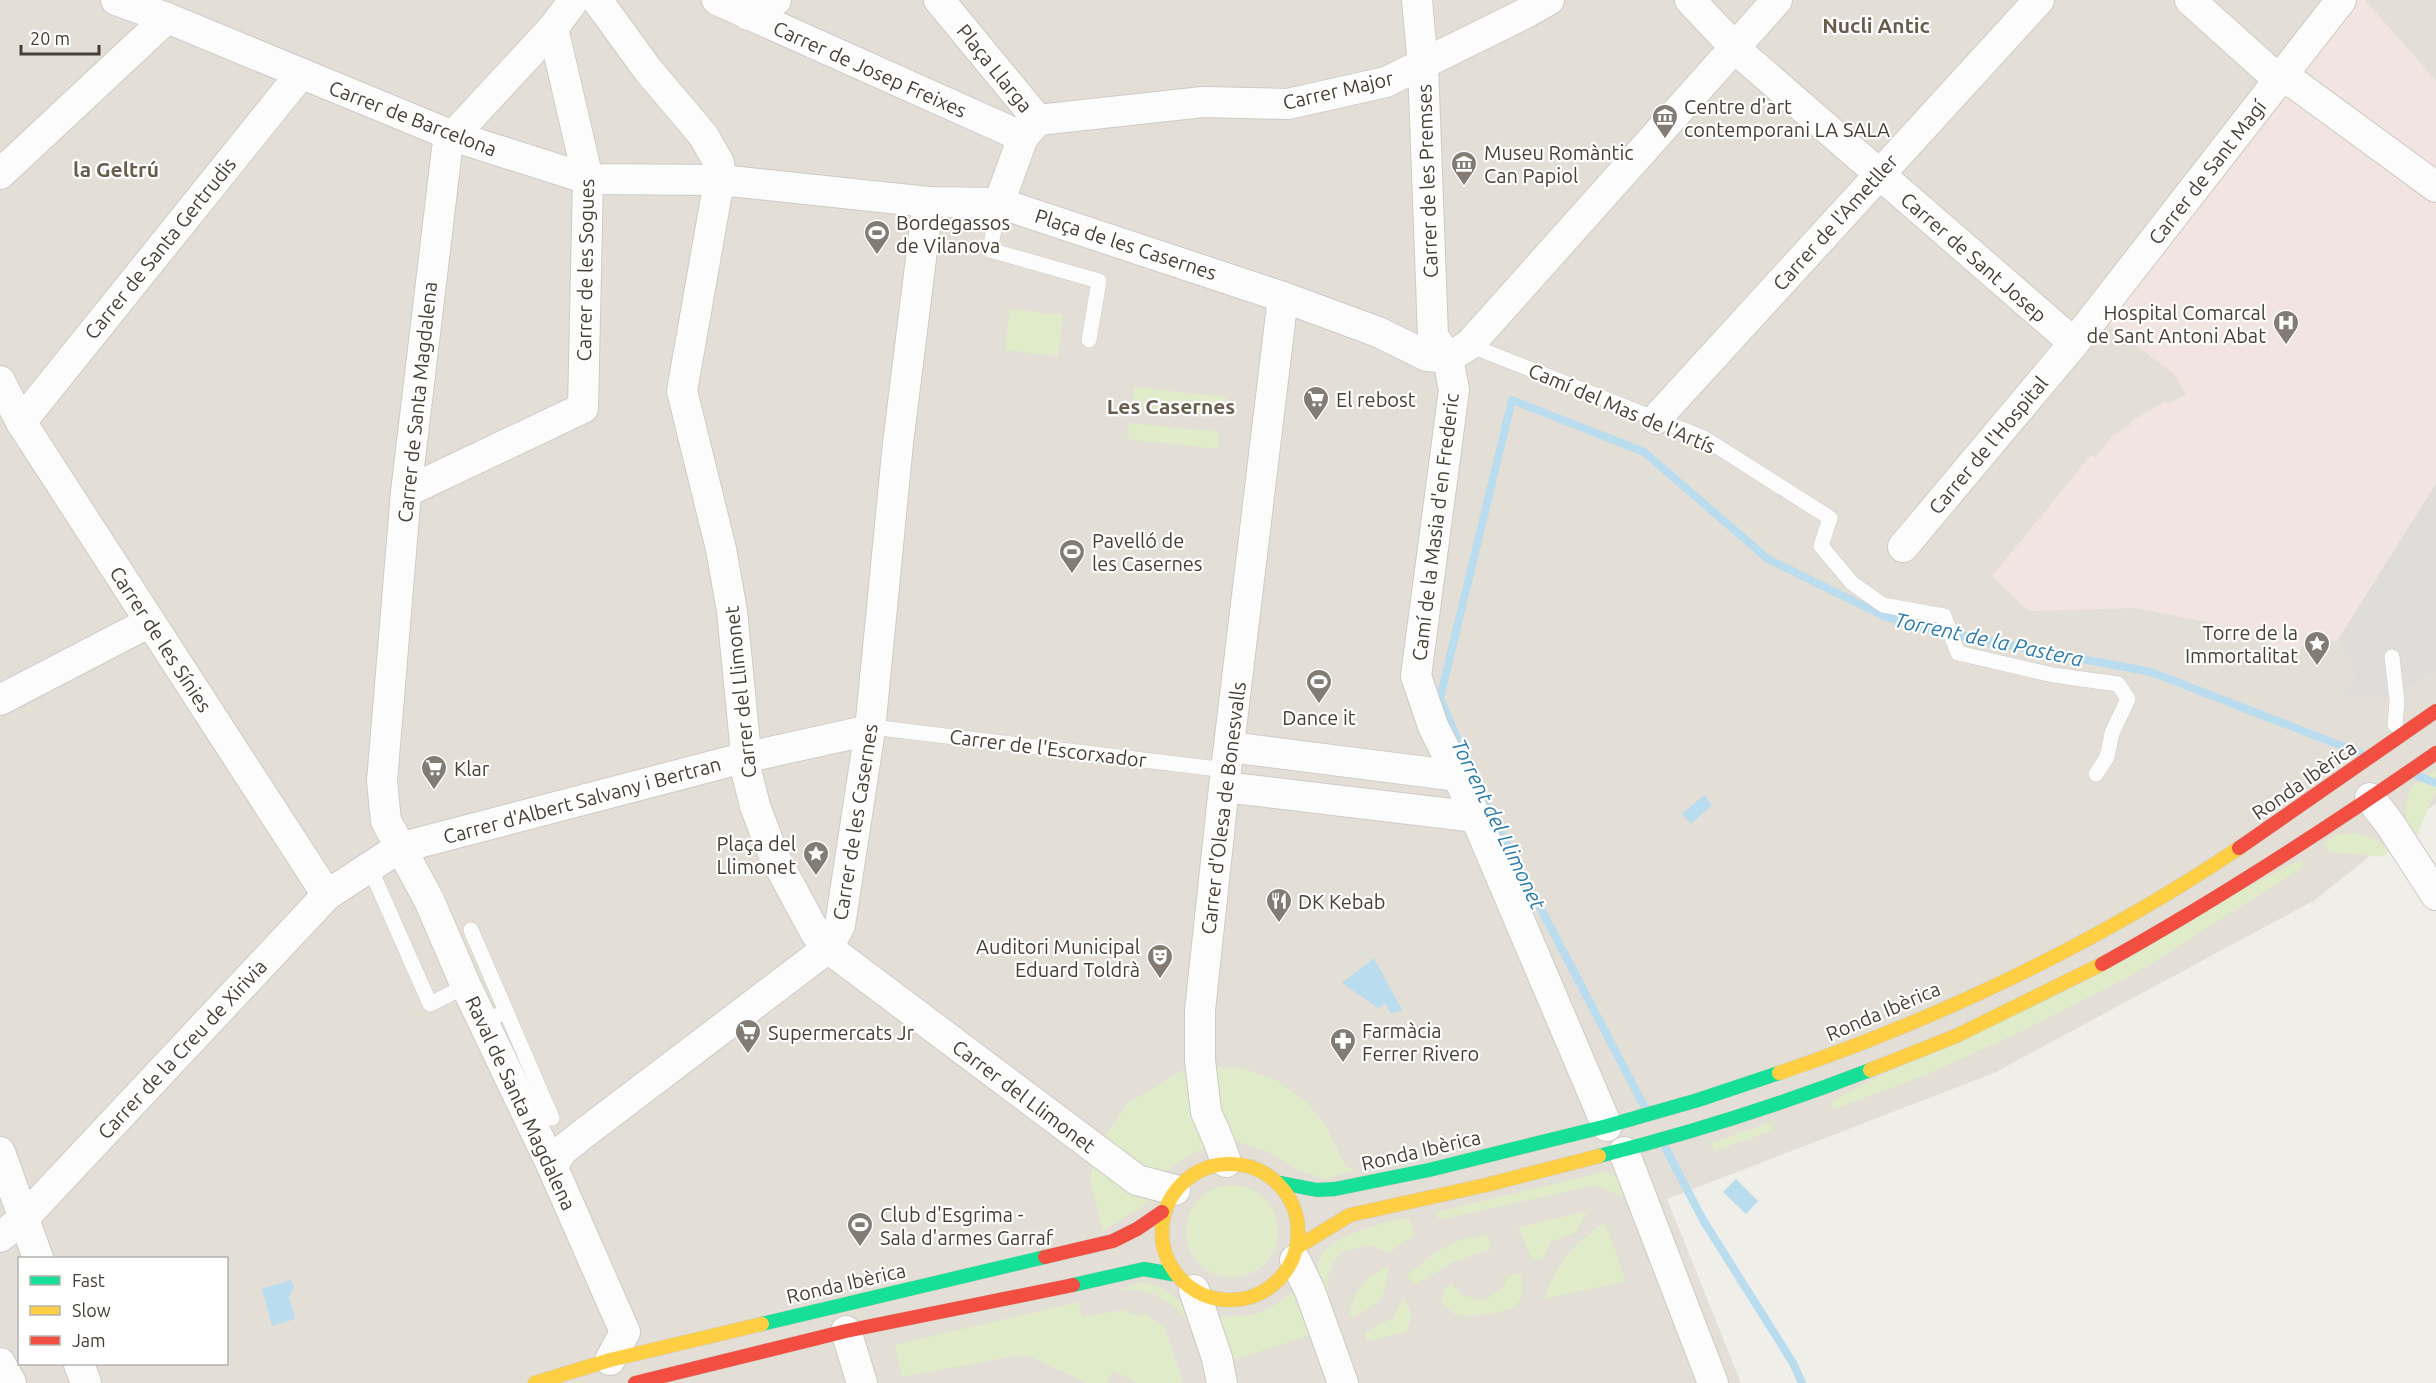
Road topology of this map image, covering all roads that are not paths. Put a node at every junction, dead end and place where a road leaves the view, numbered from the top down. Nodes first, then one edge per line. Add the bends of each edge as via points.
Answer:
1 (116, 0) edge
2 (574, 0) edge
3 (597, 0) edge
4 (717, 0) edge
5 (776, 0) edge
6 (939, 0) edge
7 (1418, 0) edge
8 (1549, 0) edge
9 (1690, 0) edge
10 (1777, 0) edge
11 (2039, 0) edge
12 (2190, 0) edge
13 (2341, 0) edge
14 (748, 15) junction
15 (167, 18) junction
16 (553, 28) junction
17 (1734, 47) junction
18 (1423, 65) junction
19 (300, 75) junction
20 (2279, 80) junction
21 (1030, 128) junction
22 (453, 136) junction
23 (0, 174) edge
24 (1879, 174) junction
25 (588, 179) junction
26 (722, 180) junction
27 (2436, 187) edge
28 (928, 202) junction
29 (999, 202) junction
30 (1283, 297) junction
31 (1089, 340) dead end
32 (2074, 343) junction
33 (1459, 352) junction
34 (0, 381) edge
35 (1656, 419) junction
36 (21, 422) junction
37 (406, 492) junction
38 (1903, 547) dead end
39 (150, 622) junction
40 (2392, 657) dead end
41 (0, 700) edge
42 (2436, 711) edge
43 (2395, 725) dead end
44 (870, 730) junction
45 (2436, 753) edge
46 (743, 758) junction
47 (1226, 768) junction
48 (2096, 774) dead end
49 (1458, 776) junction
50 (2370, 798) junction
51 (1476, 817) junction
52 (386, 821) junction
53 (399, 848) junction
54 (370, 868) junction
55 (327, 895) junction
56 (2436, 895) edge
57 (471, 930) dead end
58 (828, 948) junction
59 (466, 986) junction
60 (495, 1017) junction
61 (552, 1118) dead end
62 (1607, 1126) junction
63 (0, 1152) edge
64 (1624, 1152) junction
65 (1226, 1162) junction
66 (552, 1166) junction
67 (1281, 1183) junction
68 (1169, 1201) junction
69 (23, 1219) junction
70 (0, 1238) edge
71 (1297, 1253) junction
72 (38, 1257) edge
73 (1183, 1282) junction
74 (846, 1331) junction
75 (610, 1360) junction
76 (0, 1363) edge
77 (79, 1365) edge
78 (650, 1381) edge
79 (12, 1383) edge
80 (86, 1383) edge
81 (535, 1383) edge
82 (862, 1383) edge
83 (1222, 1383) edge
84 (1343, 1383) edge
85 (1713, 1383) edge

1 - 15 street, Carrer de Barcelona
2 - 16 street, Carrer de Santa Magdalena
3 - 26 street via 648,70 703,135 719,164
4 - 14 street, Carrer de Josep Freixes
5 - 14 street
6 - 21 street, Plaça Llarga
7 - 18 street, Carrer de les Premses
8 - 18 street, Carrer Major
9 - 17 street, Carrer de Sant Josep
10 - 17 street
11 - 24 street, Carrer de l'Ametller
12 - 20 street
13 - 20 street, Carrer de Sant Magí
14 - 21 street, Carrer de Josep Freixes
15 - 19 street, Carrer de Barcelona
15 - 23 street
16 - 22 street, Carrer de Santa Magdalena
16 - 25 street, Carrer de les Sogues
17 - 24 street, Carrer de Sant Josep
17 - 33 street
18 - 21 street, Carrer Major via 1386,82 1288,104 1203,102
18 - 33 street, Carrer de les Premses via 1433,336
19 - 22 street, Carrer de Barcelona
19 - 36 street, Carrer de Santa Gertrudis
20 - 27 street via 2294,82
20 - 32 street, Carrer de Sant Magí
21 - 29 street, Plaça Llarga
22 - 25 street, Carrer de Barcelona
22 - 37 street, Carrer de Santa Magdalena via 447,149
24 - 32 street, Carrer de Sant Josep
24 - 35 street, Carrer de l'Ametller
25 - 26 street, Carrer de Barcelona
25 - 37 street, Carrer de les Sogues via 583,408
26 - 28 street, Carrer de Barcelona
26 - 46 street, Carrer del Llimonet via 682,392 721,549 732,611 745,744
28 - 29 street, Plaça de les Casernes
28 - 44 street, Carrer de les Casernes
29 - 30 street, Plaça de les Casernes
29 - 31 lane via 990,250 1099,281
30 - 33 street, Plaça de les Casernes via 1378,332 1427,356
30 - 47 street, Carrer d'Olesa de Bonesvalls
32 - 38 street, Carrer de l'Hospital
33 - 35 lane, Camí del Mas de l'Artís
33 - 49 street, Camí de la Masia d'en Frederic via 1416,676 1433,726
34 - 36 street, Carrer de les Sínies
35 - 48 lane, Camí del Mas de l'Artís via 1704,438 1830,518 1821,546 1852,584 1883,605 1944,616 1958,653 2053,675 2118,684 2128,699 2112,733 2107,757
36 - 39 street, Carrer de les Sínies
37 - 52 street, Carrer de Santa Magdalena via 382,781
39 - 41 street
39 - 55 street, Carrer de les Sínies
40 - 43 lane via 2397,701
42 - 62 street, Ronda Ibèrica via 2205,871 2029,969 1852,1048
44 - 46 street, Carrer d'Albert Salvany i Bertran
44 - 47 lane, Carrer de l'Escorxador via 880,728
44 - 58 street, Carrer de les Casernes via 840,925
45 - 50 street
46 - 53 street, Carrer d'Albert Salvany i Bertran
46 - 58 street, Carrer del Llimonet via 755,806 774,856 816,934
47 - 49 street, Carrer de l'Escorxador
47 - 51 street, Carrer de l'Escorxador
47 - 65 street, Carrer d'Olesa de Bonesvalls via 1199,1038 1206,1112
49 - 51 street, Camí de la Masia d'en Frederic
50 - 56 street
50 - 64 street via 2160,932 1999,1016 1877,1069
51 - 62 street, Camí de la Masia d'en Frederic
52 - 53 street, Carrer de Santa Magdalena
52 - 54 street via 379,830
53 - 54 street, Carrer de la Creu de Xirivia
53 - 59 street, Raval de Santa Magdalena via 429,900
54 - 55 street, Carrer de la Creu de Xirivia
54 - 59 lane via 430,1004
55 - 69 street, Carrer de la Creu de Xirivia
57 - 60 lane
58 - 66 street, Carrer de les Casernes via 583,1134 563,1150
58 - 68 street, Carrer del Llimonet
59 - 60 street, Raval de Santa Magdalena
60 - 61 lane
60 - 66 street, Raval de Santa Magdalena
62 - 67 street, Ronda Ibèrica via 1335,1189
63 - 69 street
64 - 71 street via 1350,1215
64 - 85 street
65 - 67 street via 1255,1167
65 - 68 street via 1188,1177
66 - 75 street, Raval de Santa Magdalena via 625,1332
67 - 71 street via 1295,1205 1301,1231
68 - 73 street via 1163,1246
68 - 75 street, Ronda Ibèrica via 1137,1229 1113,1241
69 - 70 street, Carrer de la Creu de Xirivia
69 - 72 street
71 - 73 street via 1286,1275 1252,1298 1211,1298
71 - 84 street
73 - 74 street via 1144,1269
73 - 83 street via 1216,1358
74 - 78 street
74 - 82 street
75 - 81 street, Ronda Ibèrica
76 - 79 street
77 - 80 street

